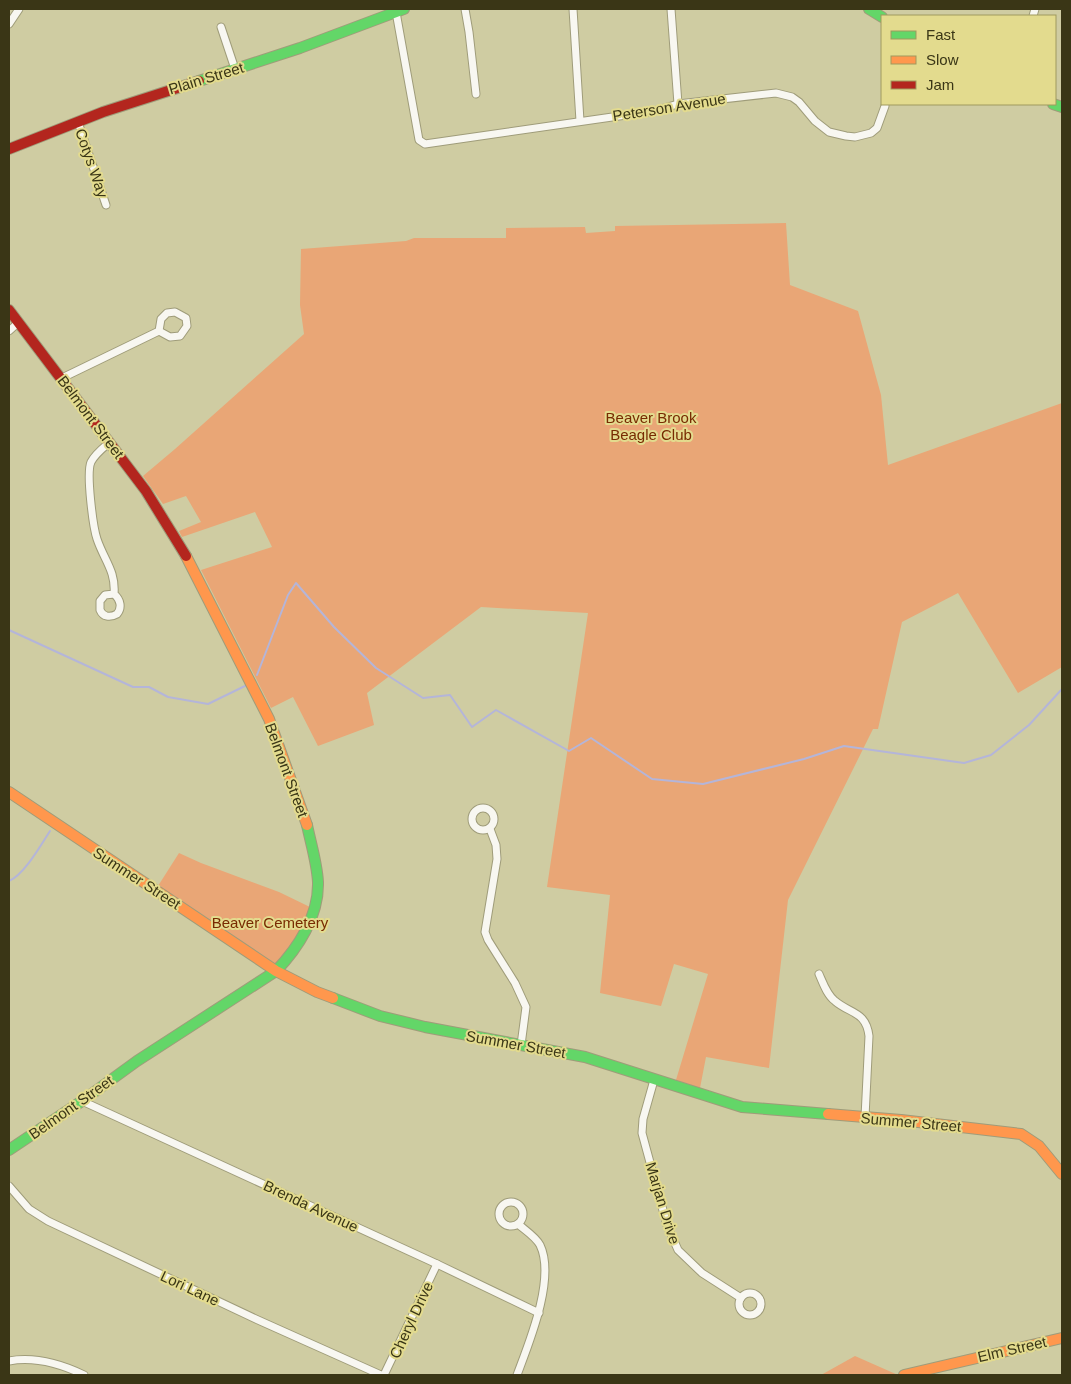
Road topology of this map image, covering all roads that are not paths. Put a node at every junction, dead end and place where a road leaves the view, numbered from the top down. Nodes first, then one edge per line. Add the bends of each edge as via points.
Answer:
1 (19, 9) edge
2 (464, 9) edge
3 (573, 9) edge
4 (671, 9) edge
5 (869, 9) edge
6 (400, 10) edge
7 (881, 16) edge
8 (9, 24) edge
9 (221, 27) dead end
10 (235, 69) junction
11 (476, 94) dead end
12 (678, 104) junction
13 (886, 106) dead end
14 (580, 121) junction
15 (78, 122) junction
16 (9, 149) edge
17 (106, 205) dead end
18 (9, 310) edge
19 (19, 322) junction
20 (9, 331) edge
21 (159, 331) dead end
22 (62, 378) junction
23 (110, 442) junction
24 (114, 594) dead end
25 (9, 792) edge
26 (490, 829) dead end
27 (292, 954) junction
28 (259, 959) junction
29 (276, 971) junction
30 (819, 974) dead end
31 (260, 982) junction
32 (296, 982) junction
33 (521, 1045) junction
34 (654, 1080) junction
35 (82, 1101) junction
36 (866, 1117) junction
37 (9, 1150) edge
38 (1062, 1174) edge
39 (9, 1186) edge
40 (518, 1224) dead end
41 (437, 1264) junction
42 (741, 1298) dead end
43 (539, 1313) junction
44 (1062, 1338) edge
45 (9, 1361) edge
46 (84, 1375) edge
47 (383, 1375) edge
48 (517, 1375) edge
49 (904, 1375) edge

1 - 8 street
2 - 11 street
3 - 14 street
4 - 12 street
5 - 7 main road
6 - 10 main road, Plain Street
6 - 14 street, Peterson Avenue via 419,140 425,144
9 - 10 street
10 - 15 main road, Plain Street
12 - 13 street, Peterson Avenue via 776,93 799,102 829,132 855,137 877,128
12 - 14 street, Peterson Avenue via 654,111
15 - 16 main road, Plain Street
15 - 17 street, Cotys Way
18 - 19 main road, Belmont Street
19 - 20 street
19 - 22 main road, Belmont Street
21 - 22 street
22 - 23 main road, Belmont Street
23 - 24 street via 92,460 89,470 94,529 113,574
23 - 27 main road, Belmont Street via 153,501 194,571 262,703 292,780 311,841 318,883 312,918
25 - 28 main road, Summer Street
26 - 33 street via 497,859 485,932 526,1006
27 - 29 main road, Belmont Street
27 - 32 main road via 292,974
28 - 29 main road, Summer Street
28 - 31 main road via 262,968
29 - 31 main road, Belmont Street
29 - 32 main road, Summer Street
30 - 36 street via 832,999 858,1015 867,1026
31 - 35 main road, Belmont Street via 137,1061
32 - 33 main road, Summer Street via 380,1016
33 - 34 main road, Summer Street via 585,1057
34 - 36 main road, Summer Street via 751,1108
34 - 42 street, Marjan Drive via 642,1133 670,1234 688,1262
35 - 37 main road, Belmont Street
35 - 41 street, Brenda Avenue
36 - 38 main road, Summer Street via 1021,1134 1041,1146
39 - 47 street, Lori Lane via 24,1204 48,1221
40 - 43 street via 539,1243 543,1254
41 - 43 street, Brenda Avenue
41 - 47 street, Cheryl Drive
43 - 48 street
44 - 49 main road, Elm Street
45 - 46 street via 42,1360

